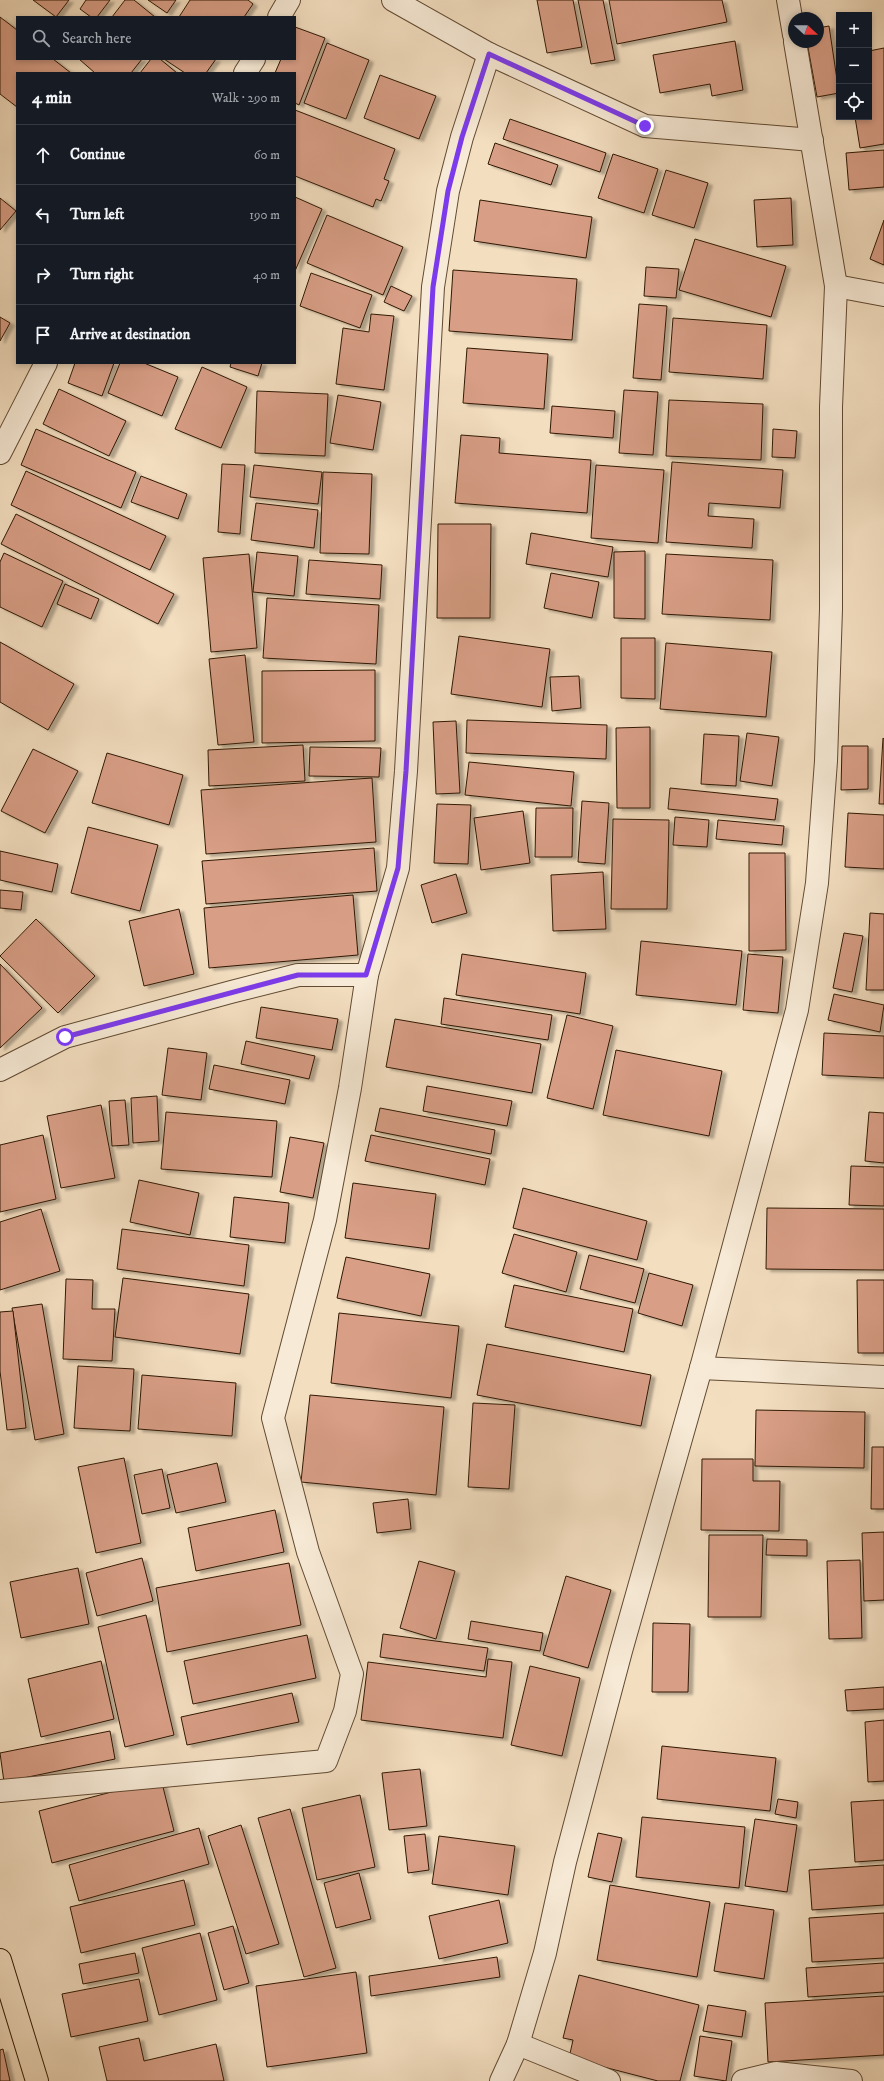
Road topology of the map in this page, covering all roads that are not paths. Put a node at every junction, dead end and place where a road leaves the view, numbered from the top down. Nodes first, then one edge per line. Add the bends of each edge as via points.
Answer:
1 (289, 0) edge
2 (393, 0) edge
3 (788, 0) edge
4 (790, 12) edge
5 (280, 16) edge
6 (796, 48) edge
7 (489, 54) junction
8 (253, 60) edge
9 (246, 72) edge
10 (812, 140) junction
11 (836, 286) junction
12 (884, 294) edge
13 (45, 364) edge
14 (0, 453) edge
15 (366, 975) junction
16 (0, 1070) edge
17 (701, 1368) junction
18 (884, 1378) edge
19 (0, 1791) edge
20 (2, 1973) edge
21 (518, 2044) junction
22 (38, 2081) edge
23 (501, 2081) edge
24 (609, 2081) edge
25 (743, 2081) edge
26 (851, 2081) edge

1 - 5 street
2 - 7 street
3 - 4 street
6 - 10 street
7 - 10 street via 645,126
7 - 15 street via 462,137 448,191 433,287 406,771 398,868
8 - 9 street
10 - 11 street
11 - 12 street
11 - 17 street via 831,407 831,617 826,760 817,883 797,1010
13 - 14 street
15 - 16 street via 298,975 231,992 65,1037
15 - 19 street via 350,1088 325,1220 273,1418 308,1552 352,1674 345,1711 326,1761
17 - 18 street
17 - 21 street via 621,1651 565,1862 545,1953
20 - 22 main road
21 - 23 street
21 - 24 street
25 - 26 street via 776,2073

